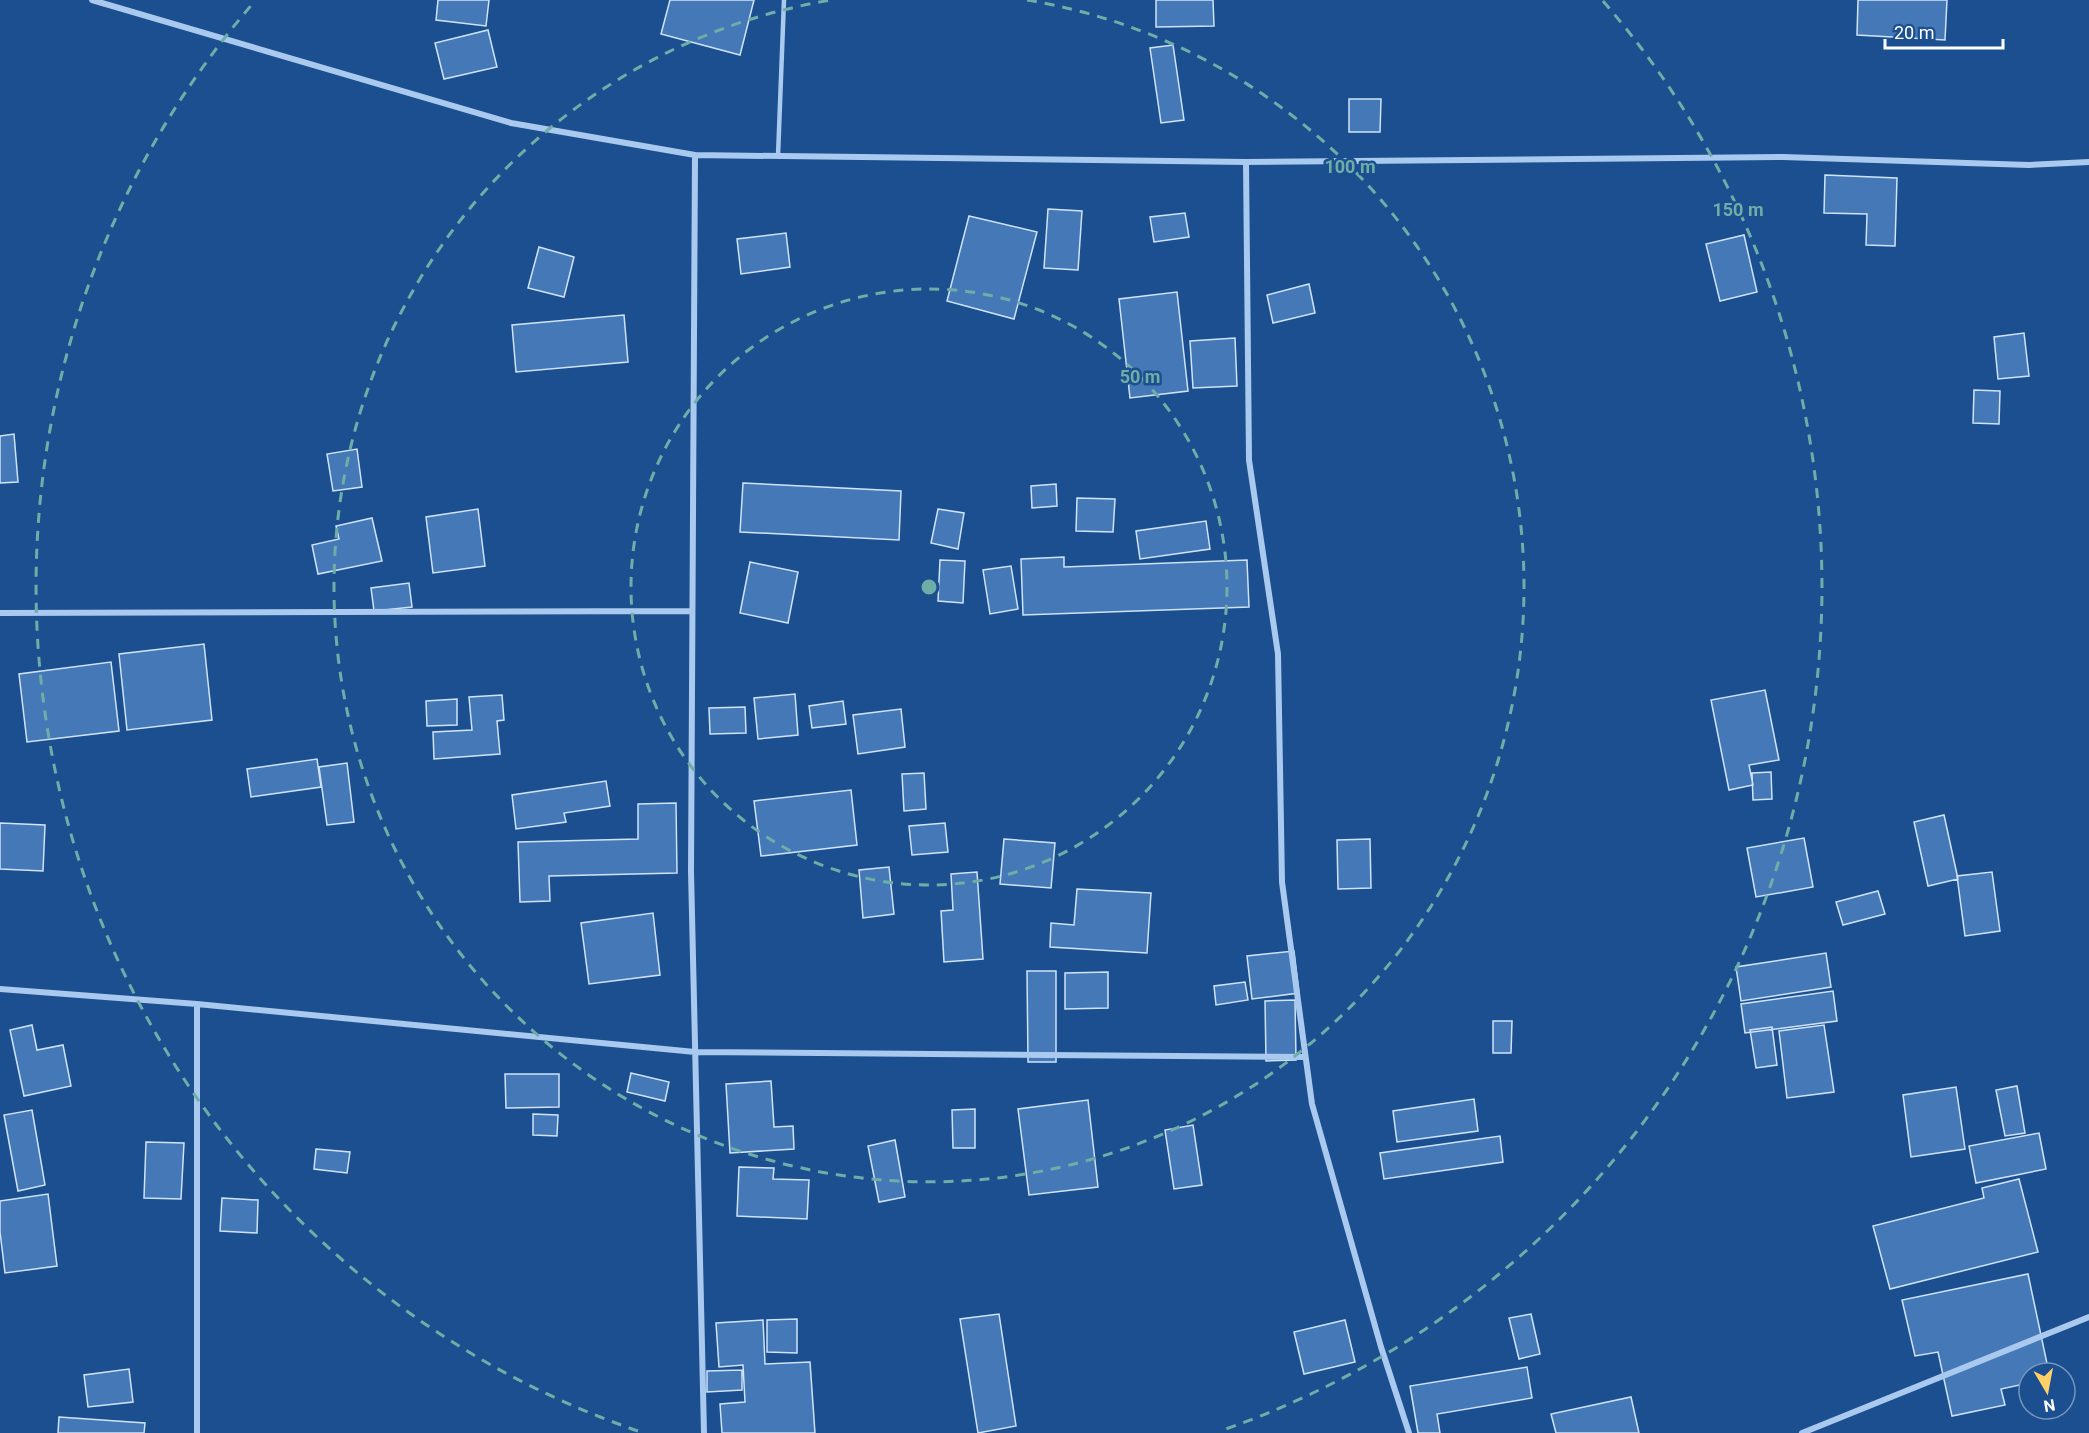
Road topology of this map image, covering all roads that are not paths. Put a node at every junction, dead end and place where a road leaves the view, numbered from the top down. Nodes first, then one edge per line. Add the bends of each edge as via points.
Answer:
1 (92, 0) edge
2 (784, 0) edge
3 (695, 155) junction
4 (778, 156) junction
5 (1246, 162) junction
6 (2089, 162) edge
7 (692, 611) junction
8 (0, 612) edge
9 (0, 989) edge
10 (197, 1004) junction
11 (695, 1052) junction
12 (1305, 1057) junction
13 (2089, 1317) edge
14 (197, 1433) edge
15 (704, 1433) edge
16 (1409, 1433) edge
17 (1802, 1433) edge

1 - 3 street via 511,123
2 - 4 lane
3 - 4 street
3 - 7 street
4 - 5 street
5 - 6 street via 1783,157 2029,165
5 - 12 street via 1249,460 1278,654 1282,882
7 - 8 street
7 - 11 street
9 - 10 street
10 - 11 street
10 - 14 street
11 - 12 street
11 - 15 street
12 - 16 street via 1312,1104
13 - 17 street

